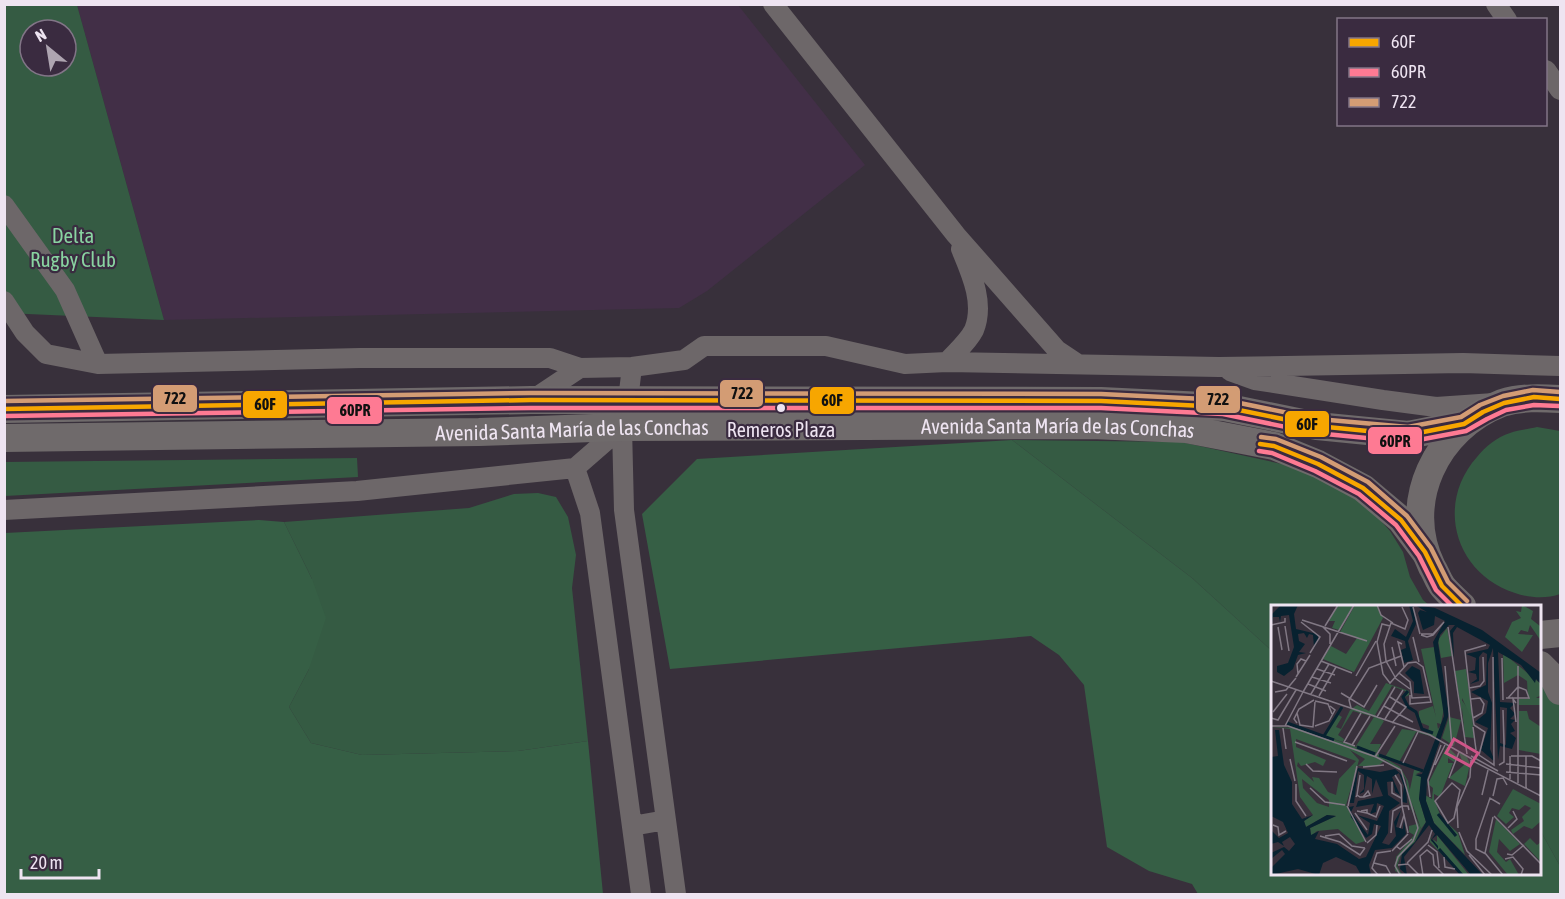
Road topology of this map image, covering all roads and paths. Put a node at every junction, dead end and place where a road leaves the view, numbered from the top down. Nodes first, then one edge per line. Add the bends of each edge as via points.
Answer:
1 (773, 4) edge
2 (1496, 4) edge
3 (1506, 18) edge
4 (1547, 73) edge
5 (1560, 90) edge
6 (4, 205) edge
7 (956, 235) junction
8 (4, 301) edge
9 (947, 362) junction
10 (98, 364) junction
11 (1078, 364) junction
12 (1560, 366) edge
13 (632, 367) junction
14 (1219, 367) junction
15 (580, 368) junction
16 (1560, 399) edge
17 (531, 400) junction
18 (1504, 402) junction
19 (4, 409) edge
20 (625, 413) junction
21 (1464, 424) junction
22 (4, 438) edge
23 (574, 468) junction
24 (4, 510) edge
25 (1425, 552) junction
26 (1461, 605) edge
27 (1560, 633) edge
28 (1541, 635) edge
29 (1541, 667) edge
30 (1560, 691) edge
31 (666, 820) junction
32 (632, 826) junction
33 (641, 894) edge
34 (676, 894) edge

1 - 7 street
2 - 3 street
4 - 5 street
6 - 10 street via 65,290
7 - 9 street via 974,281 978,313 973,331
7 - 11 street via 1057,350
8 - 10 street via 25,333 46,354
9 - 11 street
9 - 13 street via 905,364 826,346 704,346 684,360
10 - 15 street via 550,358
11 - 14 street
12 - 14 street via 1463,363
13 - 15 street
13 - 20 street
14 - 18 street via 1255,380 1394,402 1436,407
15 - 17 street
16 - 18 main road via 1534,397
17 - 19 main road, Avenida Santa María de las Conchas
17 - 20 main road, Avenida Santa María de las Conchas
18 - 21 main road
20 - 21 main road, Avenida Santa María de las Conchas via 1101,401 1224,407 1317,426 1408,435
20 - 22 main road, Avenida Santa María de las Conchas via 479,432
20 - 23 street
20 - 25 main road, Avenida Santa María de las Conchas via 1186,429 1274,446 1318,464 1363,488 1401,520
20 - 31 street via 624,510
21 - 25 main road via 1440,450 1425,482 1420,517
23 - 24 street via 357,491
23 - 32 street via 590,513
25 - 26 main road via 1442,586
27 - 28 main road
29 - 30 main road
31 - 32 street
31 - 34 street
32 - 33 street

